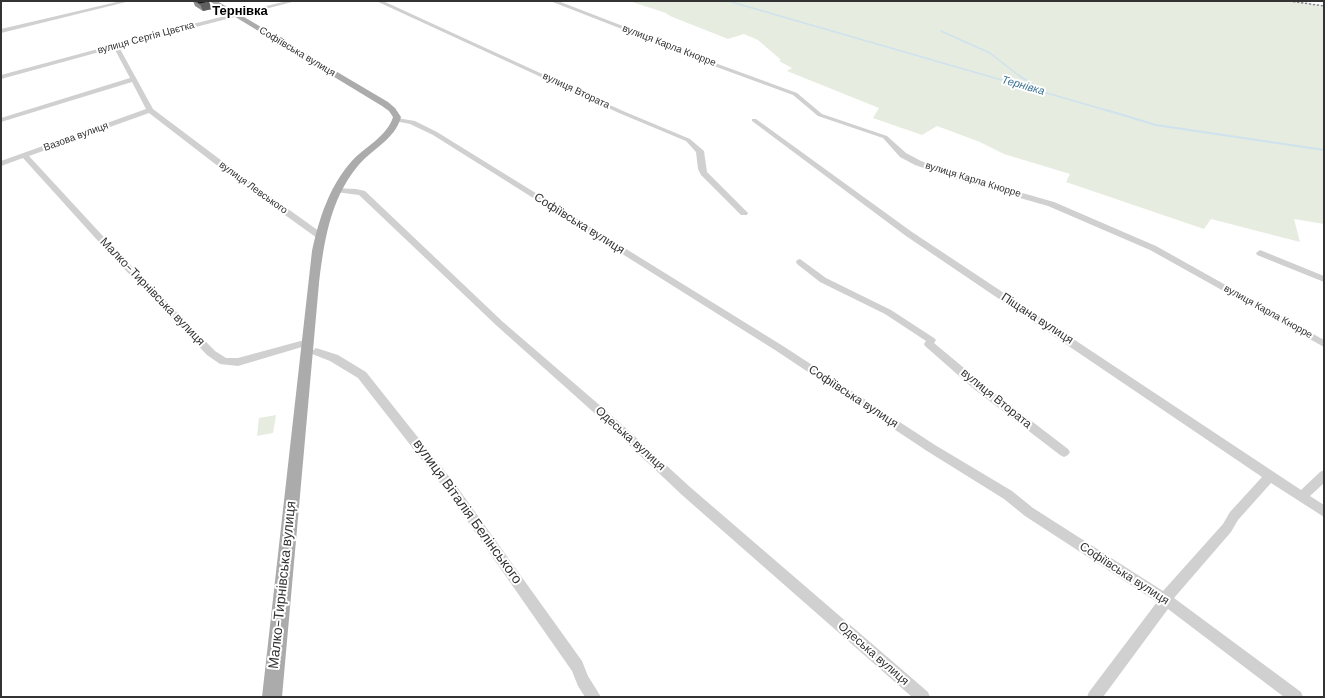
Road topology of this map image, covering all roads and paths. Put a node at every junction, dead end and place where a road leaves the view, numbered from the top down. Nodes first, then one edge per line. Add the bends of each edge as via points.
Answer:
1 (127, 1) edge
2 (212, 1) edge
3 (293, 1) edge
4 (379, 1) edge
5 (553, 1) edge
6 (236, 15) junction
7 (1, 31) edge
8 (116, 46) junction
9 (1, 77) edge
10 (134, 79) junction
11 (150, 110) junction
12 (1, 120) edge
13 (397, 120) junction
14 (754, 120) dead end
15 (25, 156) junction
16 (1, 164) edge
17 (336, 190) junction
18 (744, 213) dead end
19 (320, 236) junction
20 (1260, 253) dead end
21 (800, 262) dead end
22 (1324, 279) edge
23 (1324, 344) edge
24 (310, 349) junction
25 (1064, 452) dead end
26 (1324, 475) edge
27 (1270, 476) junction
28 (1302, 497) junction
29 (1324, 512) edge
30 (1165, 600) junction
31 (272, 697) edge
32 (594, 697) edge
33 (923, 697) edge
34 (1094, 697) edge
35 (1296, 697) edge

1 - 7 street
2 - 6 main road, Софіївська вулиця
3 - 6 street, вулиця Сергія Цвєтка
4 - 18 street, вулиця Втората via 688,140 700,151 704,173
5 - 23 street, вулиця Карла Кнорре via 795,94 820,115 884,137 902,155 918,163 1051,204 1152,248
6 - 8 street, вулиця Сергія Цвєтка
6 - 13 main road, Софіївська вулиця via 389,107 396,114
8 - 9 street, вулиця Сергія Цвєтка
8 - 10 street, вулиця Левського
10 - 11 street, вулиця Левського
10 - 12 street
11 - 15 street, Вазова вулиця
11 - 19 street, вулиця Левського via 235,176
13 - 17 main road via 394,126 354,164
13 - 30 street, Софіївська вулиця via 410,121 427,130 639,260 1008,496
14 - 27 street, Піщана вулиця via 909,234
15 - 16 street, Вазова вулиця
15 - 24 street, Малко-Тирнівська вулиця via 110,250 211,353 224,361 238,362
17 - 19 main road
17 - 33 street, Одеська вулиця via 356,190 362,194 500,324 686,491
19 - 24 main road via 313,283
20 - 22 street
21 - 25 street, вулиця Втората via 823,280 888,312 930,342 978,386
24 - 31 main road, Малко-Тирнівська вулиця
24 - 32 street, вулиця Віталія Белінського via 334,358 362,376 419,444 577,666
26 - 28 street
27 - 28 street, Піщана вулиця
27 - 30 street
28 - 29 street, Піщана вулиця
30 - 34 street
30 - 35 street, Софіївська вулиця

